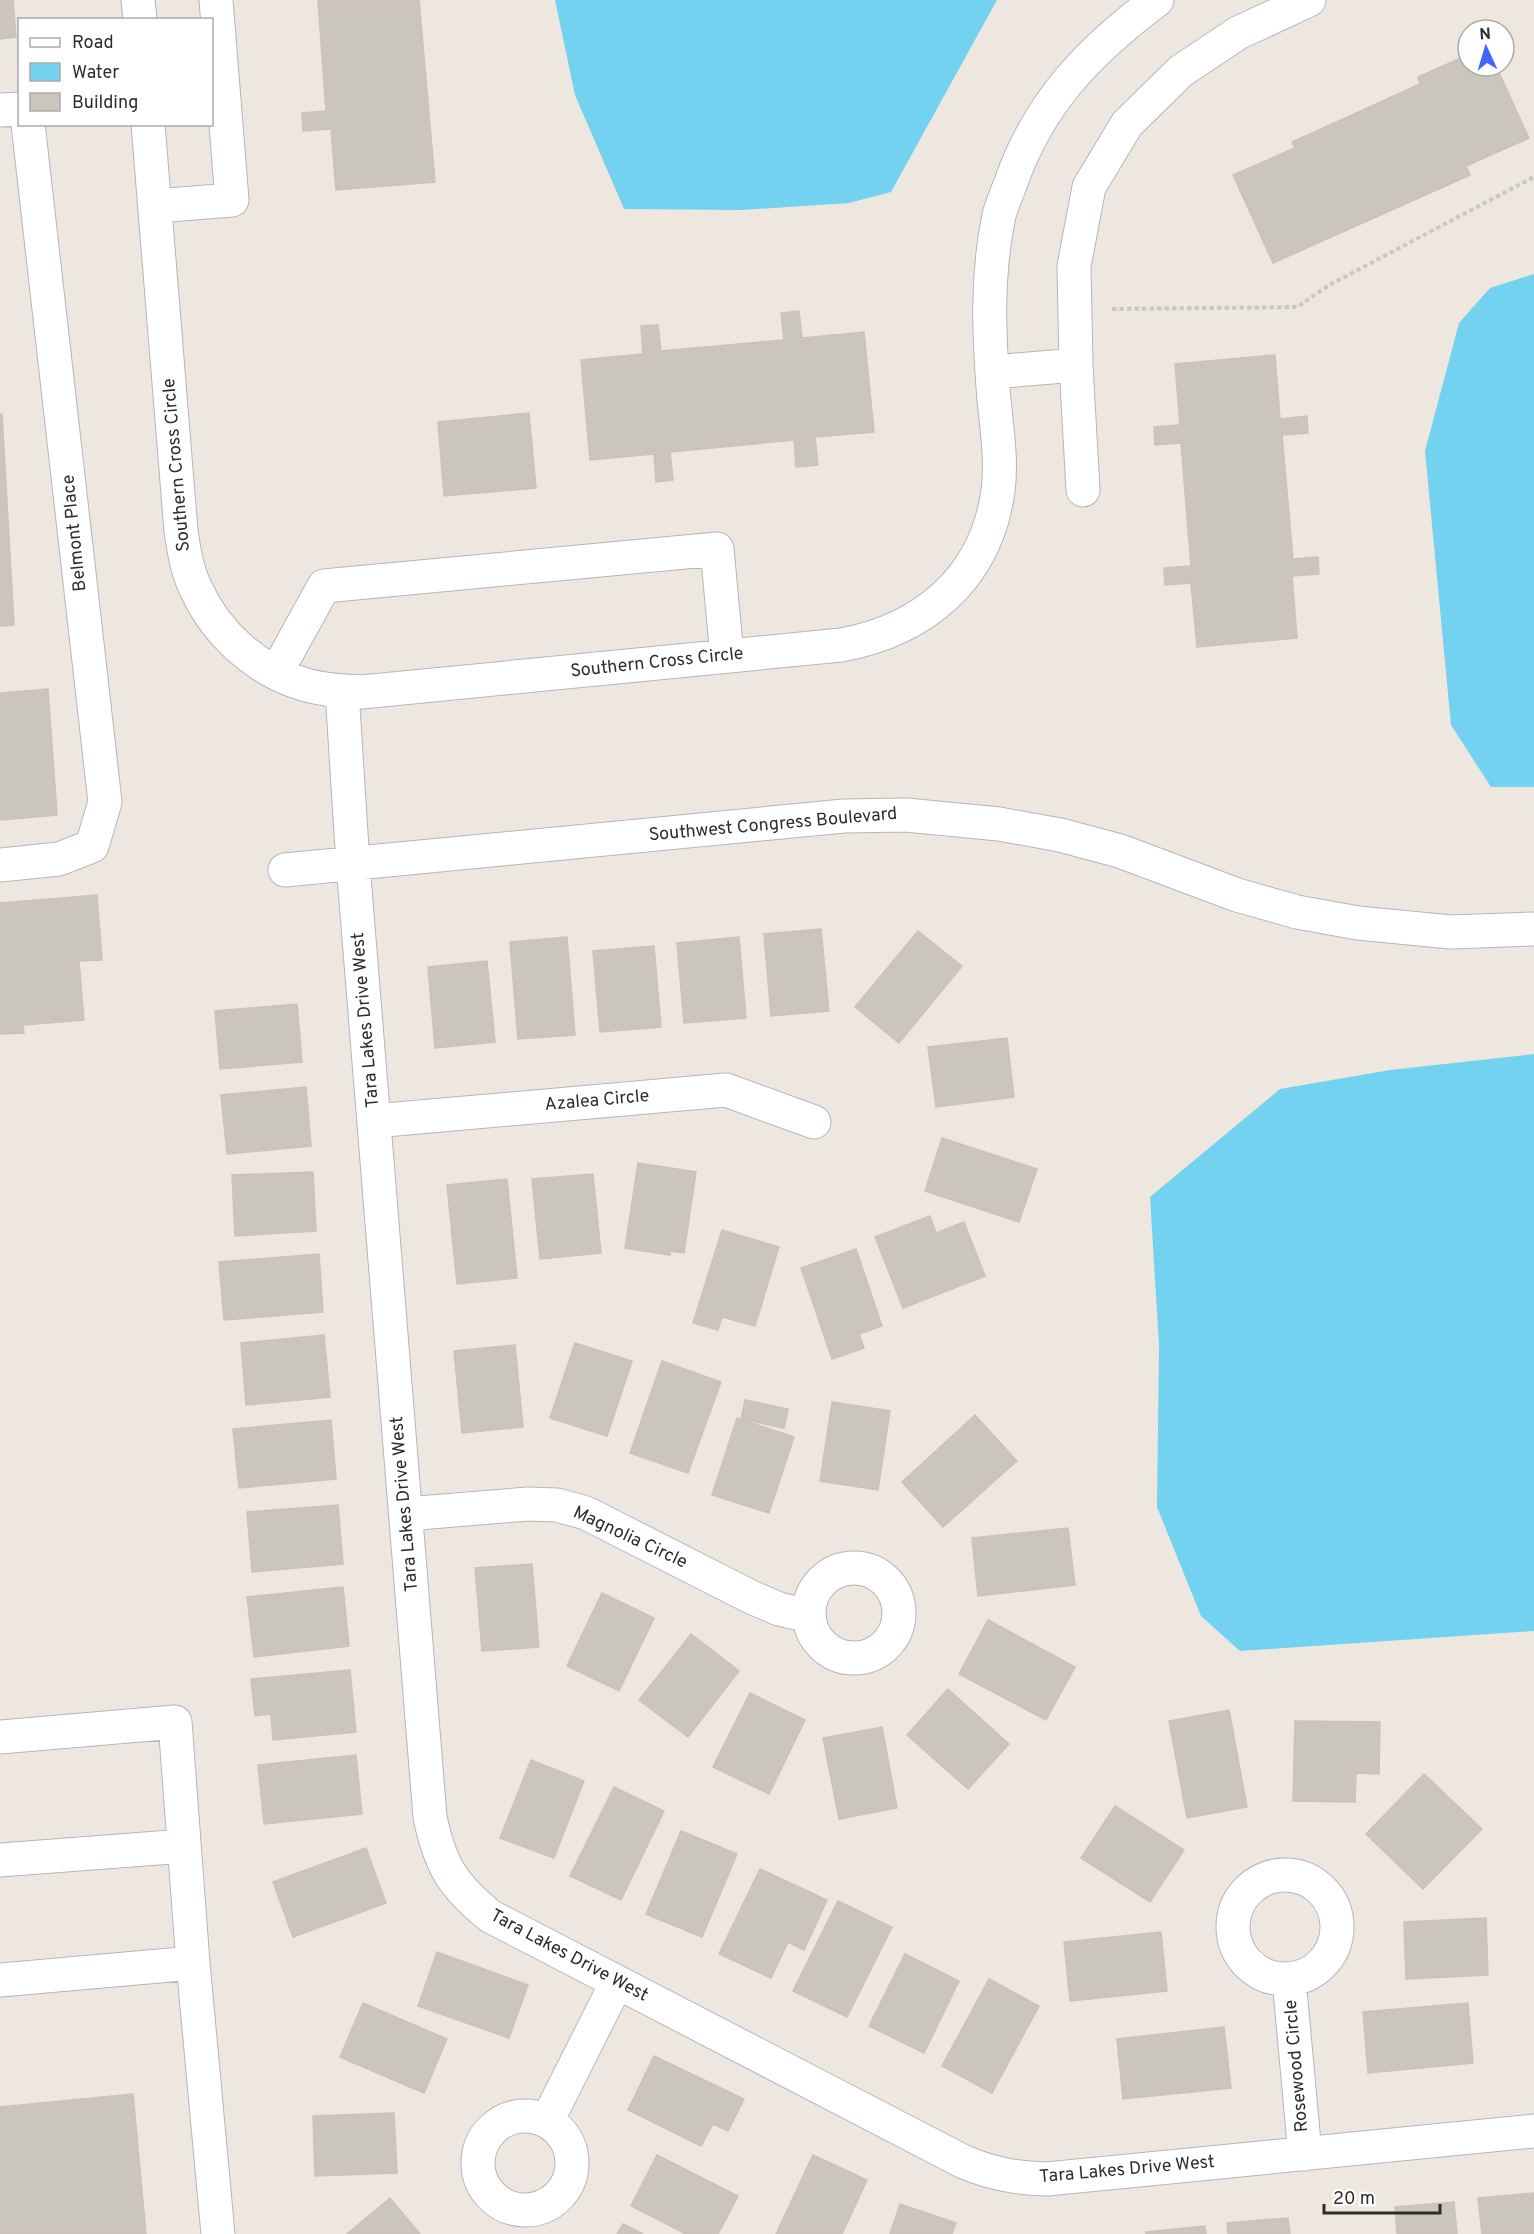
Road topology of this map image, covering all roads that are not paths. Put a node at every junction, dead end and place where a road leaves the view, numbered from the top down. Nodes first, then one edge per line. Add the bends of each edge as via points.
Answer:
1 (138, 0) edge
2 (216, 0) edge
3 (1157, 0) edge
4 (1309, 0) edge
5 (140, 18) edge
6 (18, 109) edge
7 (0, 110) edge
8 (28, 126) edge
9 (148, 126) edge
10 (155, 206) junction
11 (1076, 365) junction
12 (992, 372) junction
13 (1083, 490) dead end
14 (728, 656) junction
15 (276, 673) junction
16 (342, 691) junction
17 (353, 864) junction
18 (0, 865) edge
19 (285, 870) dead end
20 (1534, 929) edge
21 (374, 1121) junction
22 (814, 1122) dead end
23 (406, 1514) junction
24 (809, 1616) dead end
25 (0, 1737) edge
26 (184, 1846) junction
27 (0, 1860) edge
28 (193, 1963) junction
29 (1289, 1979) dead end
30 (0, 1980) edge
31 (617, 1982) junction
32 (547, 2121) dead end
33 (1534, 2131) edge
34 (1305, 2154) junction
35 (218, 2234) edge

1 - 5 street
2 - 10 street via 232,200
3 - 12 street, Southern Cross Circle via 1080,66 1046,111 1018,160 1000,213 990,268
4 - 11 street via 1238,33 1181,71 1127,124 1089,187 1074,266
6 - 7 street
8 - 18 street, Belmont Place via 105,802 92,846 59,859
9 - 10 street, Southern Cross Circle
10 - 15 street, Southern Cross Circle via 186,560 210,615 250,657
11 - 12 street
11 - 13 street
12 - 14 street, Southern Cross Circle via 998,490 981,547 947,595 924,614 870,639
14 - 15 street via 717,549 324,586
14 - 16 street, Southern Cross Circle
15 - 16 street, Southern Cross Circle via 303,684
16 - 17 street, Tara Lakes Drive West
17 - 19 street, Southwest Congress Boulevard
17 - 20 street, Southwest Congress Boulevard via 844,816 906,815 999,824 1060,835 1120,851 1237,895 1297,912 1358,923 1451,932
17 - 21 street, Tara Lakes Drive West
21 - 22 street, Azalea Circle via 726,1090
21 - 23 street, Tara Lakes Drive West
23 - 24 street, Magnolia Circle via 557,1505 586,1513 751,1597
23 - 31 street, Tara Lakes Drive West via 430,1817 436,1846 448,1874 490,1916
25 - 26 street via 175,1722
26 - 27 street
26 - 28 street
28 - 30 street
28 - 35 street
29 - 34 street, Rosewood Circle
31 - 32 street
31 - 34 street, Tara Lakes Drive West via 963,2162 990,2172 1047,2179
33 - 34 street, Tara Lakes Drive West

